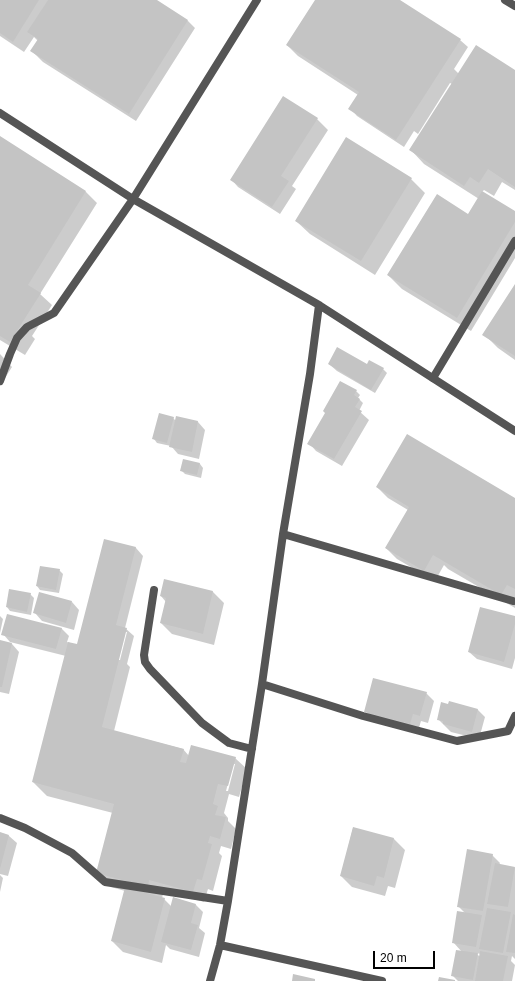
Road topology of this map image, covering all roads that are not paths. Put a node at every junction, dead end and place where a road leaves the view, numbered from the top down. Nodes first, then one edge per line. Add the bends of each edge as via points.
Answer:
1 (257, 0) edge
2 (505, 0) edge
3 (515, 6) edge
4 (0, 113) edge
5 (133, 199) junction
6 (515, 241) edge
7 (319, 305) junction
8 (433, 378) junction
9 (0, 381) edge
10 (515, 431) edge
11 (283, 534) junction
12 (154, 590) dead end
13 (513, 601) dead end
14 (262, 684) junction
15 (515, 716) edge
16 (252, 749) junction
17 (0, 818) edge
18 (228, 901) junction
19 (220, 945) junction
20 (210, 981) edge
21 (382, 981) edge

1 - 5 street
2 - 3 street
4 - 5 street
5 - 7 street
5 - 9 street via 54,313 27,327 17,338
6 - 8 street
7 - 8 street
7 - 11 street
8 - 10 street
11 - 13 street
11 - 14 street
12 - 16 street via 145,662 202,723 229,743
14 - 15 street via 364,716 457,741 508,731
14 - 16 street
16 - 18 street
17 - 18 street via 72,853 105,882
18 - 19 street
19 - 20 street
19 - 21 street

